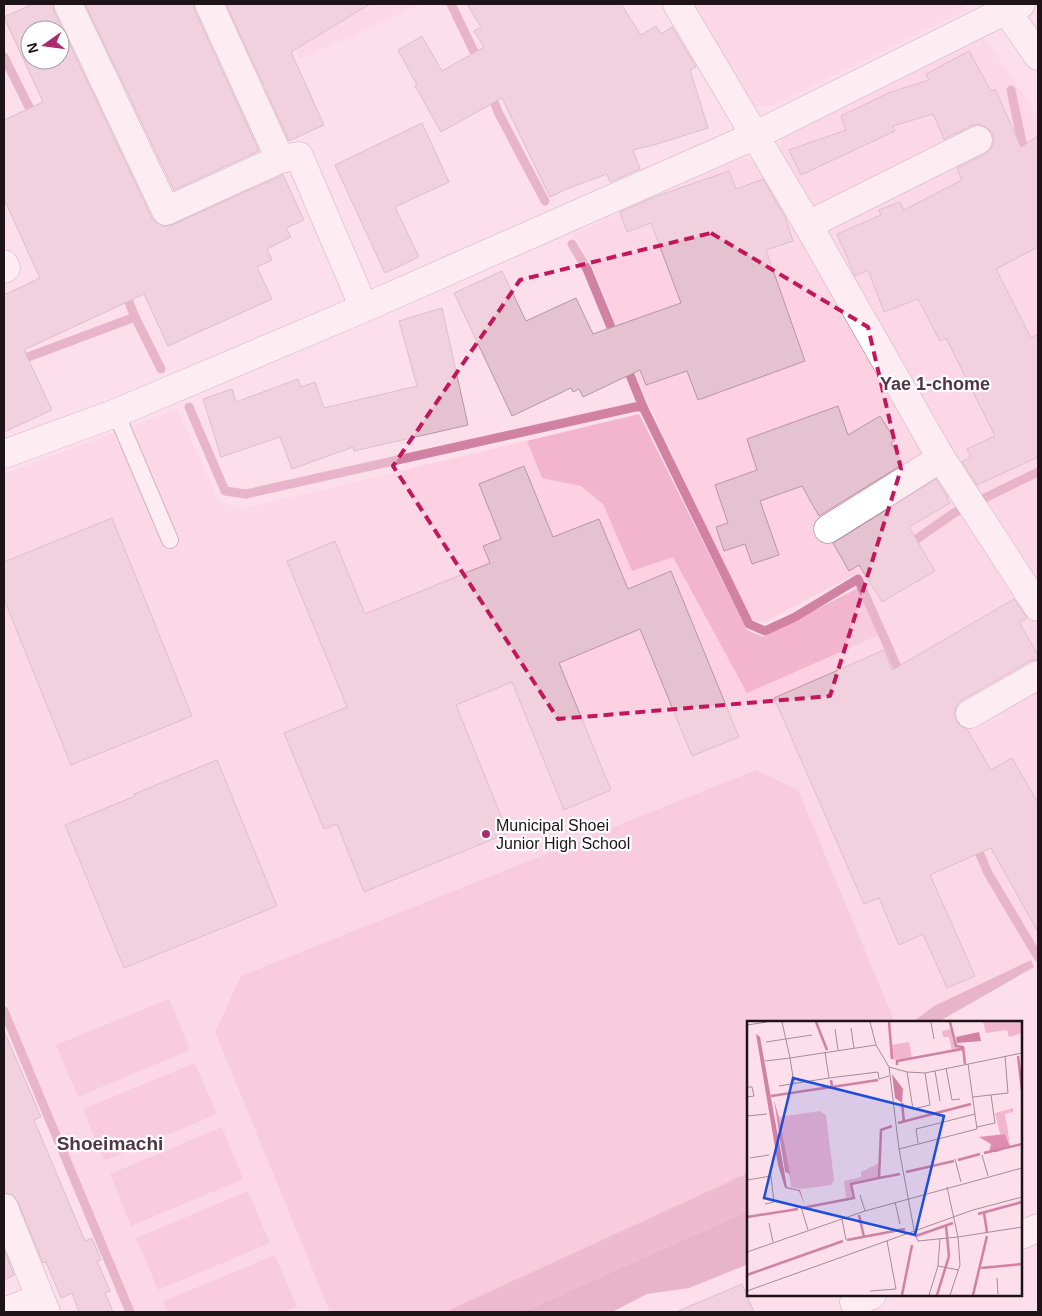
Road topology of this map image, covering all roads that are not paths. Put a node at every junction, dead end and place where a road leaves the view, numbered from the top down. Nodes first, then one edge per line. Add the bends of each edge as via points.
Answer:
1 (68, 4) edge
2 (208, 4) edge
3 (677, 4) edge
4 (1010, 6) edge
5 (1038, 56) edge
6 (754, 136) junction
7 (978, 140) dead end
8 (280, 158) junction
9 (808, 225) junction
10 (4, 264) edge
11 (4, 269) edge
12 (364, 308) junction
13 (116, 413) junction
14 (4, 454) edge
15 (942, 458) junction
16 (828, 529) dead end
17 (170, 540) dead end
18 (1038, 607) edge
19 (1038, 675) edge
20 (970, 714) dead end
21 (4, 1208) edge
22 (1038, 1228) edge
23 (1022, 1235) edge
24 (869, 1296) edge
25 (43, 1305) edge
26 (4, 1312) edge
27 (858, 1312) edge

1 - 8 main road via 166,210
2 - 8 main road
3 - 6 main road
4 - 5 main road
4 - 6 main road
6 - 9 main road
6 - 12 main road
7 - 9 main road
8 - 12 main road via 299,156
9 - 15 main road
10 - 11 main road
12 - 13 main road
13 - 14 main road
13 - 17 lane
15 - 16 main road
15 - 18 main road
19 - 20 main road
21 - 25 main road
22 - 23 main road
24 - 27 main road via 854,1302
25 - 26 main road

